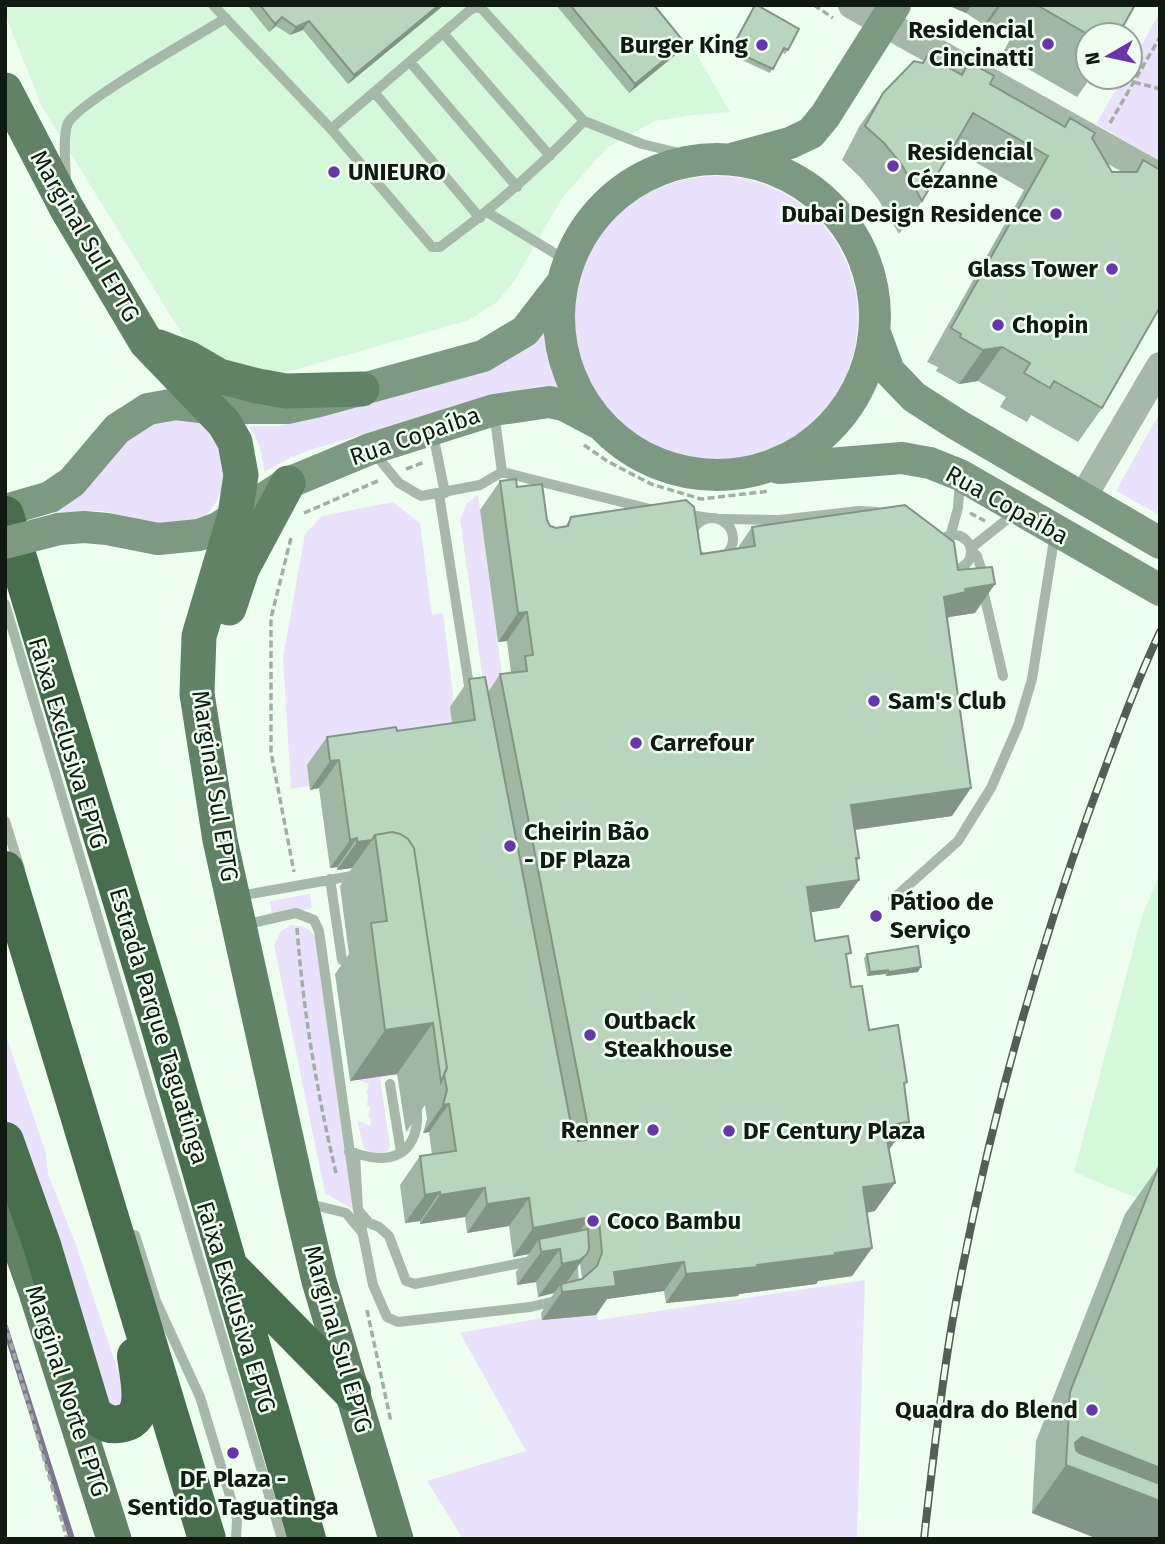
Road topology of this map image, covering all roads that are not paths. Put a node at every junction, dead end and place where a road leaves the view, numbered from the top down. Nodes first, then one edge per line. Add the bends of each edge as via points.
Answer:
1 (213, 5) edge
2 (852, 5) edge
3 (889, 14) edge
4 (226, 19) junction
5 (443, 33) junction
6 (410, 62) junction
7 (5, 90) edge
8 (374, 92) junction
9 (584, 121) junction
10 (331, 129) junction
11 (550, 156) junction
12 (700, 158) junction
13 (734, 158) junction
14 (1160, 177) edge
15 (517, 187) junction
16 (67, 209) junction
17 (483, 215) junction
18 (566, 272) junction
19 (875, 333) junction
20 (146, 342) junction
21 (1160, 366) edge
22 (362, 389) junction
23 (208, 408) junction
24 (494, 410) junction
25 (591, 434) junction
26 (435, 443) junction
27 (370, 449) junction
28 (505, 473) junction
29 (960, 475) junction
30 (771, 480) junction
31 (486, 482) junction
32 (503, 485) edge
33 (523, 489) edge
34 (442, 493) junction
35 (297, 497) junction
36 (1083, 497) junction
37 (1020, 510) junction
38 (5, 513) edge
39 (235, 515) junction
40 (889, 516) edge
41 (715, 519) junction
42 (779, 520) junction
43 (681, 530) edge
44 (1056, 530) junction
45 (756, 532) edge
46 (943, 536) junction
47 (744, 538) dead end
48 (1151, 538) edge
49 (691, 540) junction
50 (5, 543) edge
51 (732, 544) junction
52 (925, 548) edge
53 (971, 549) junction
54 (945, 566) junction
55 (1160, 590) edge
56 (984, 594) junction
57 (5, 604) edge
58 (1003, 676) dead end
59 (471, 698) edge
60 (206, 753) junction
61 (5, 821) edge
62 (14, 872) edge
63 (367, 877) dead end
64 (330, 879) junction
65 (893, 899) dead end
66 (237, 911) junction
67 (342, 960) dead end
68 (390, 1084) edge
69 (415, 1095) dead end
70 (5, 1141) edge
71 (401, 1152) junction
72 (352, 1153) junction
73 (300, 1201) junction
74 (5, 1205) edge
75 (358, 1210) junction
76 (131, 1221) dead end
77 (361, 1231) junction
78 (124, 1267) junction
79 (231, 1269) junction
80 (352, 1392) junction
81 (114, 1539) edge
82 (207, 1539) edge
83 (236, 1539) edge
84 (282, 1539) edge
85 (307, 1539) edge
86 (396, 1539) edge

1 - 4 lane
2 - 3 street
3 - 13 main road via 811,133
3 - 14 street
4 - 10 lane
4 - 16 lane via 89,103 68,122
5 - 6 lane
5 - 9 lane via 470,10 482,9
5 - 11 lane
6 - 8 lane
6 - 15 lane
7 - 16 main road, Marginal Sul EPTG
8 - 10 lane
8 - 17 lane
9 - 11 lane
9 - 12 lane via 642,144
10 - 17 lane via 432,247 440,247
11 - 15 lane
12 - 13 main road
12 - 18 main road via 666,166 615,196 584,231
13 - 19 main road via 781,171 823,198 854,237 868,272
15 - 17 lane
16 - 20 main road, Marginal Sul EPTG
17 - 18 lane
18 - 22 main road via 525,331 483,356
18 - 25 main road via 559,320 565,359
19 - 30 main road via 863,379 839,420
19 - 36 main road, Rua Copaíba via 889,371 914,397
20 - 22 main road via 219,376 258,386 286,391
20 - 23 main road, Marginal Sul EPTG
21 - 36 street
22 - 23 main road via 287,408
23 - 38 main road via 176,404 148,409 117,429 72,481 50,497
23 - 39 main road, Marginal Sul EPTG via 224,422 235,442 241,475
24 - 25 main road, Rua Copaíba via 549,402 565,405
24 - 26 main road, Rua Copaíba
24 - 28 lane
25 - 30 main road via 675,470
26 - 27 main road, Rua Copaíba
26 - 34 lane
27 - 34 lane via 407,490 421,496
27 - 35 main road, Rua Copaíba
28 - 31 lane
28 - 33 lane
28 - 41 lane via 661,514
29 - 30 main road, Rua Copaíba via 902,458
29 - 37 main road, Rua Copaíba
29 - 46 lane via 958,508
31 - 32 lane
31 - 34 lane
34 - 59 lane
35 - 39 main road, Rua Copaíba
35 - 60 main road via 242,569 220,633
36 - 48 main road, Rua Copaíba
37 - 44 main road, Rua Copaíba
37 - 53 lane
38 - 79 highway, Estrada Parque Taguatinga
39 - 50 main road, Rua Copaíba, bridge via 199,535 158,539 107,529 59,528
39 - 60 main road, Marginal Sul EPTG via 199,636 197,694
40 - 42 lane via 859,511
41 - 42 lane
41 - 49 lane via 698,523
41 - 51 lane via 731,529
42 - 45 lane
43 - 49 lane
44 - 55 main road, Rua Copaíba
44 - 65 lane via 1032,679 991,788 958,841
46 - 53 lane via 961,537
46 - 54 lane via 936,550
47 - 51 lane
49 - 51 lane via 707,565 726,561
52 - 54 lane
53 - 54 lane via 962,568
53 - 56 lane via 980,562
54 - 56 lane
56 - 58 lane
57 - 84 lane, Faixa Exclusiva EPTG
60 - 66 main road, Marginal Sul EPTG
61 - 62 lane
62 - 78 highway
63 - 64 lane
64 - 66 lane
64 - 67 lane
66 - 72 lane via 296,914 314,920
66 - 73 main road, Marginal Sul EPTG
68 - 71 lane
69 - 71 lane via 419,1120 415,1135
70 - 78 highway via 93,1413 106,1424 117,1425 130,1422 142,1398
71 - 72 lane via 382,1159
72 - 75 lane
73 - 77 lane via 346,1213
73 - 80 main road, Marginal Sul EPTG
74 - 81 main road, Marginal Norte EPTG
75 - 77 lane
75 - 77 lane via 389,1236 406,1281 415,1284 572,1253 574,1282 570,1293 560,1300 530,1307 398,1322 387,1317 381,1307
76 - 83 lane via 156,1301 200,1397 237,1519
78 - 82 highway
79 - 80 highway
79 - 85 highway, Estrada Parque Taguatinga
80 - 86 main road, Marginal Sul EPTG

